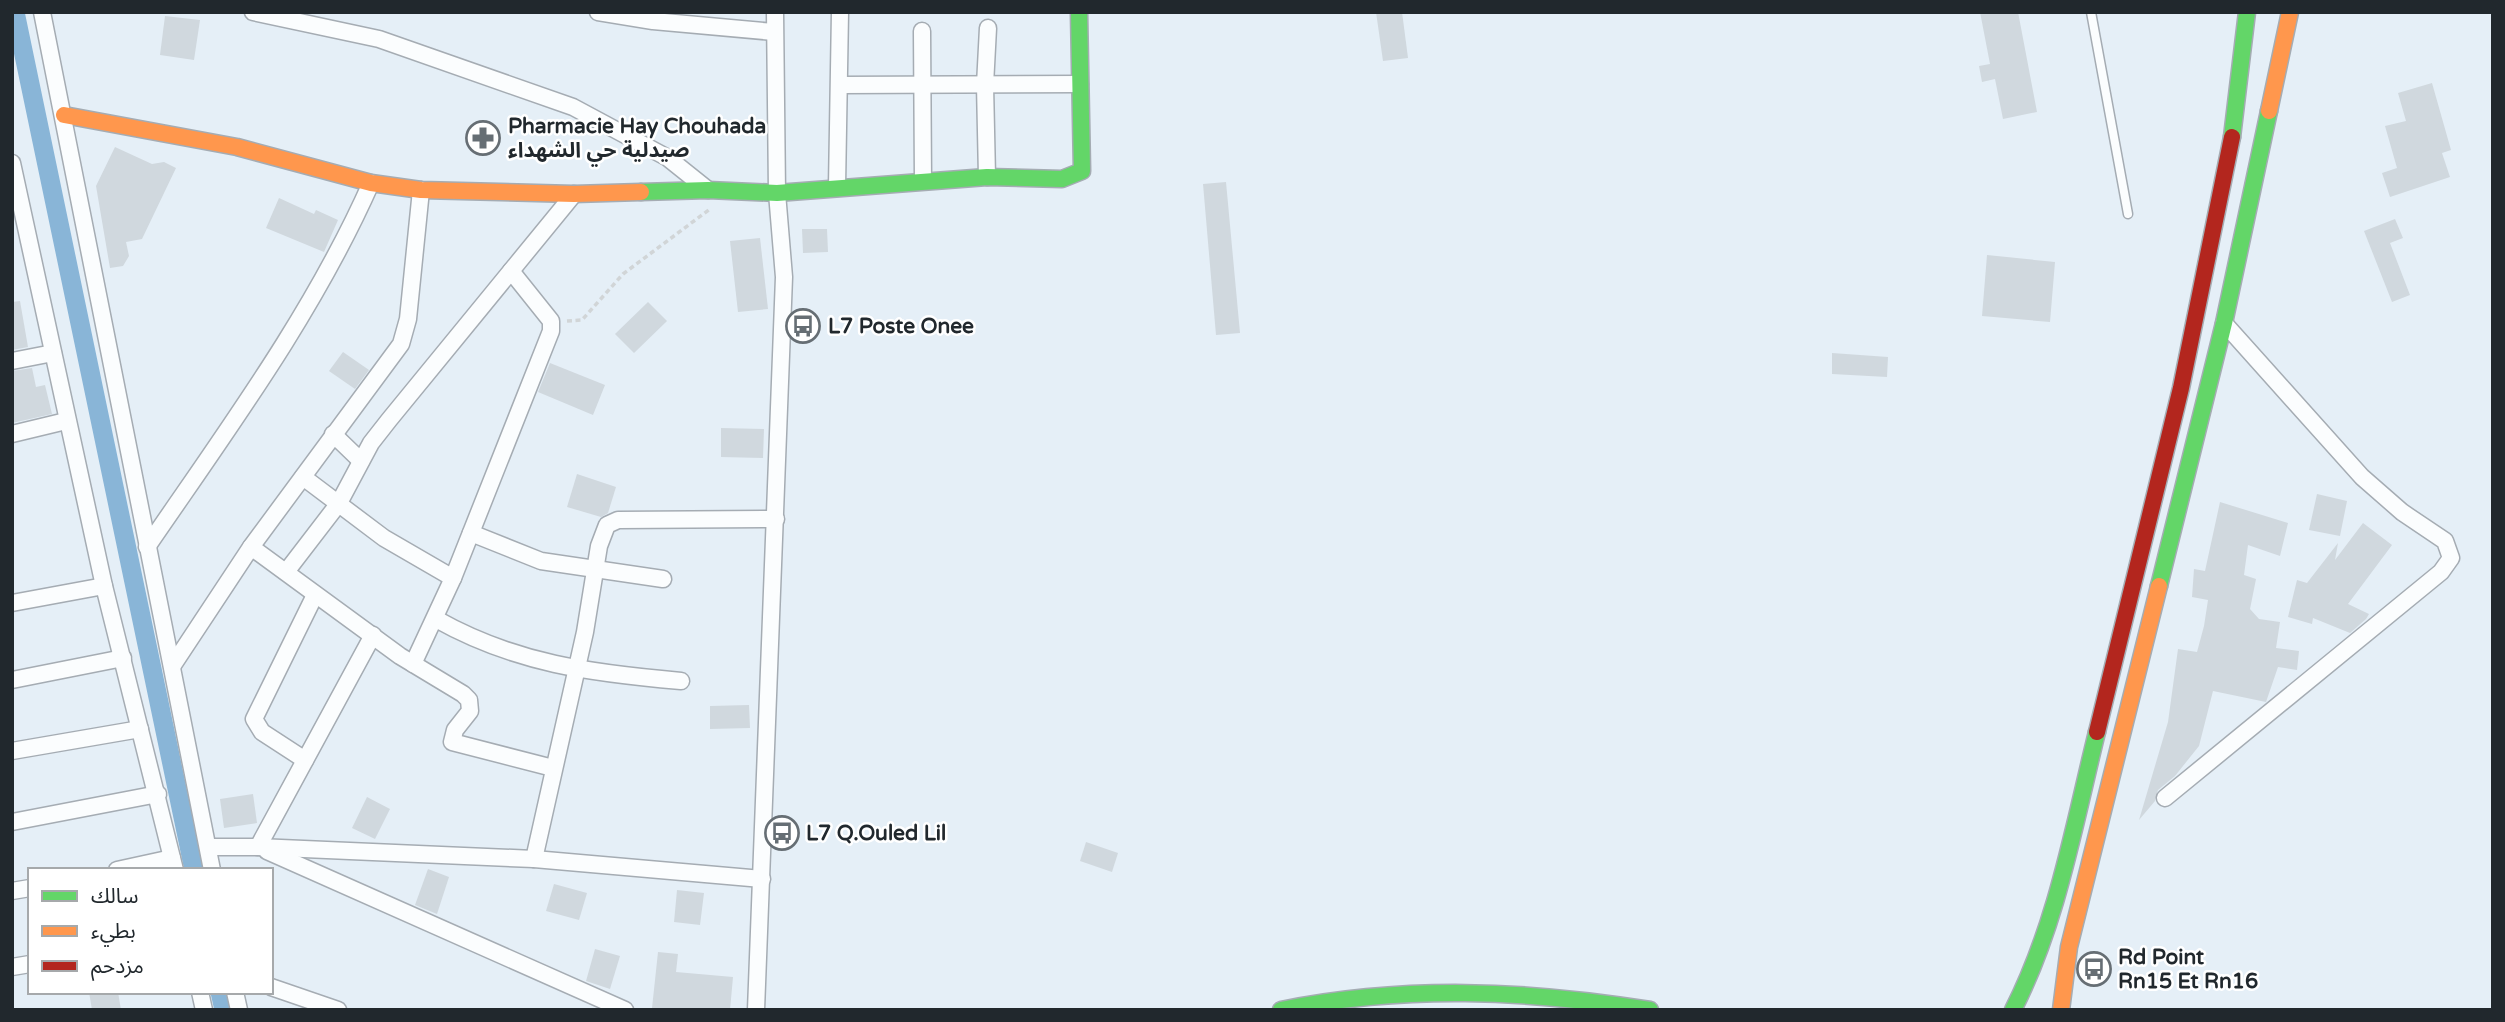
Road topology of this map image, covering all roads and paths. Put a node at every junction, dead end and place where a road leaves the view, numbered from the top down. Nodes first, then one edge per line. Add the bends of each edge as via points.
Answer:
1 (42, 12) edge
2 (253, 12) edge
3 (597, 12) edge
4 (775, 12) edge
5 (840, 12) edge
6 (1079, 12) edge
7 (2091, 12) edge
8 (2247, 12) edge
9 (2290, 12) edge
10 (988, 28) dead end
11 (922, 31) dead end
12 (774, 32) junction
13 (1080, 84) junction
14 (841, 85) junction
15 (922, 85) junction
16 (985, 85) junction
17 (64, 115) junction
18 (12, 163) edge
19 (987, 177) junction
20 (923, 181) junction
21 (371, 183) junction
22 (837, 186) junction
23 (421, 190) junction
24 (708, 190) junction
25 (733, 191) junction
26 (776, 193) junction
27 (575, 194) junction
28 (2128, 214) dead end
29 (18, 224) edge
30 (511, 271) junction
31 (551, 321) junction
32 (2224, 323) junction
33 (53, 352) junction
34 (12, 361) edge
35 (66, 421) junction
36 (12, 434) edge
37 (333, 434) junction
38 (361, 461) junction
39 (303, 477) junction
40 (339, 503) junction
41 (776, 519) junction
42 (471, 533) junction
43 (147, 547) junction
44 (251, 547) junction
45 (595, 571) junction
46 (286, 572) junction
47 (453, 578) junction
48 (663, 579) dead end
49 (104, 586) junction
50 (314, 595) junction
51 (12, 603) edge
52 (436, 619) junction
53 (373, 635) junction
54 (122, 657) junction
55 (413, 664) junction
56 (173, 665) junction
57 (577, 668) junction
58 (12, 680) edge
59 (681, 681) dead end
60 (140, 729) junction
61 (12, 751) edge
62 (306, 760) junction
63 (553, 768) junction
64 (158, 794) junction
65 (2165, 797) dead end
66 (12, 822) edge
67 (208, 847) junction
68 (258, 847) junction
69 (534, 859) junction
70 (174, 864) edge
71 (136, 868) edge
72 (212, 868) edge
73 (762, 879) junction
74 (273, 988) edge
75 (338, 1010) edge
76 (625, 1010) edge
77 (757, 1010) edge
78 (1281, 1010) edge
79 (1650, 1010) edge
80 (2013, 1010) edge
81 (2061, 1010) edge

1 - 17 street
2 - 24 street via 379,38 573,107 668,158
3 - 12 street
4 - 12 street
5 - 14 street
6 - 13 main road
7 - 28 lane
8 - 80 main road via 2235,123 2178,401 2060,886 2031,975
9 - 32 main road
10 - 16 street
11 - 15 street
12 - 26 street
13 - 16 street
13 - 19 main road via 1082,171 1062,179
14 - 15 street
14 - 22 street
15 - 16 street
15 - 20 street
16 - 19 street
17 - 21 main road via 237,147
17 - 43 street
18 - 29 street
19 - 20 main road
20 - 22 main road
21 - 23 main road
21 - 43 street via 306,309
22 - 26 main road
23 - 27 main road
23 - 37 street via 408,319 401,344
24 - 25 main road
24 - 27 main road
25 - 26 main road
25 - 31 path via 623,274 582,320
26 - 41 street via 784,278
27 - 30 street
29 - 33 street
30 - 31 street
30 - 38 street
31 - 42 street via 550,336
32 - 65 street via 2362,477 2445,541 2451,558 2441,572
32 - 81 main road via 2084,879
33 - 34 street
33 - 35 street
35 - 36 street
35 - 49 street
37 - 38 street
37 - 39 street
38 - 40 street
39 - 40 street
39 - 44 street
40 - 46 street
40 - 47 street via 384,538
41 - 45 street via 611,522 603,532
41 - 73 street
42 - 45 street via 541,561
42 - 47 street
43 - 56 street
44 - 46 street
44 - 56 street
45 - 48 street
45 - 57 street
46 - 50 street
47 - 52 street
49 - 51 street
49 - 54 street
50 - 53 street
50 - 62 street via 254,719 262,732
52 - 55 street
52 - 57 street via 499,650
53 - 55 street
53 - 62 street
54 - 58 street
54 - 60 street
55 - 63 street via 469,700 470,711 452,742
56 - 67 street
57 - 59 street
57 - 63 street
60 - 61 street
60 - 64 street
62 - 68 street
63 - 69 street
64 - 66 street
64 - 70 street
67 - 68 street
67 - 72 street
68 - 69 street
68 - 76 street
69 - 73 street
70 - 71 street
73 - 77 street
74 - 75 street
78 - 79 main road via 1364,995 1449,990 1535,993

